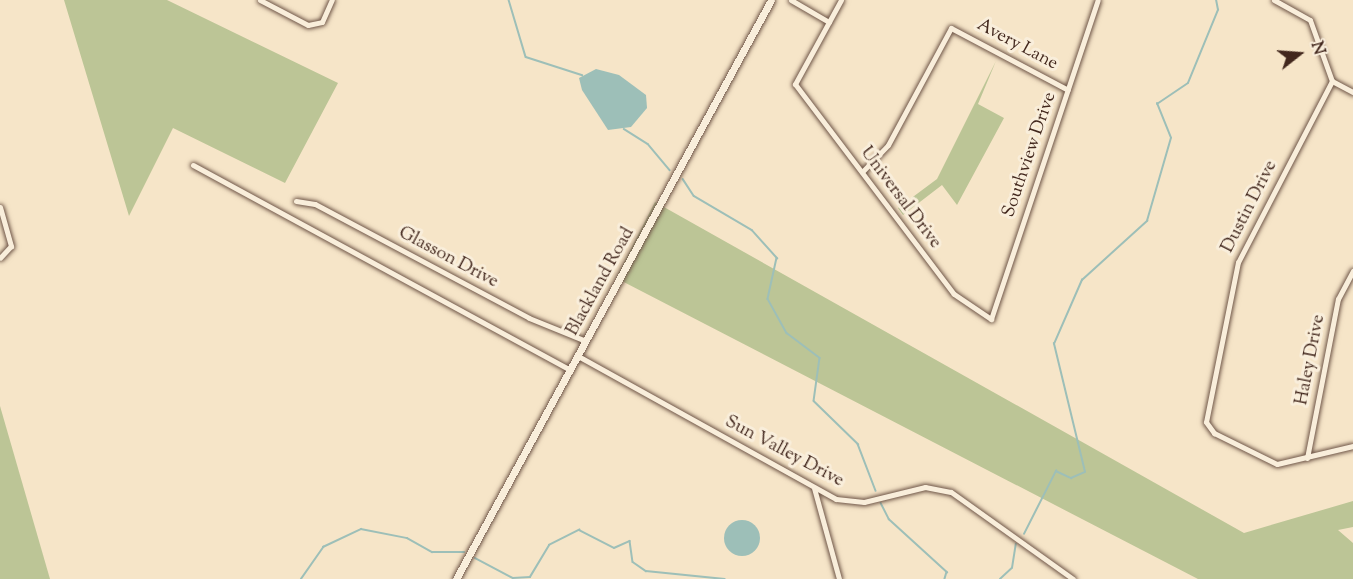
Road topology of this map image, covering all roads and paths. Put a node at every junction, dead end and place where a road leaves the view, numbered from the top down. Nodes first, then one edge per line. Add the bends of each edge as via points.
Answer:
1 (260, 0) edge
2 (332, 0) edge
3 (771, 0) edge
4 (791, 0) edge
5 (841, 0) edge
6 (1098, 0) edge
7 (1274, 0) edge
8 (829, 22) junction
9 (1332, 81) junction
10 (1068, 90) junction
11 (1353, 92) edge
12 (193, 165) dead end
13 (862, 172) junction
14 (296, 201) dead end
15 (0, 207) edge
16 (0, 258) edge
17 (1353, 270) edge
18 (991, 319) joint
19 (586, 341) junction
20 (578, 356) junction
21 (571, 370) junction
22 (1353, 446) edge
23 (1307, 458) junction
24 (814, 488) junction
25 (456, 579) edge
26 (839, 579) edge
27 (1073, 579) edge

1 - 2 street via 308,25 322,22
3 - 19 street, Blackland Road
4 - 8 street
5 - 8 street
6 - 10 street, Southview Drive
7 - 9 street via 1310,20
8 - 13 street, Universal Drive via 795,84
9 - 11 street
9 - 23 street, Dustin Drive via 1238,262 1206,425 1277,464
10 - 13 street, Avery Lane via 951,28 888,145
10 - 18 street, Southview Drive
12 - 21 street
13 - 18 street, Universal Drive via 954,294
14 - 19 street, Glasson Drive via 315,204 528,318
15 - 16 street via 11,246
17 - 23 street, Haley Drive via 1338,299
19 - 20 street, Blackland Road
20 - 21 street, Blackland Road
20 - 24 street, Sun Valley Drive
21 - 25 street, Blackland Road
22 - 23 street
24 - 26 street
24 - 27 street, Sun Valley Drive via 852,503 912,488 951,492

